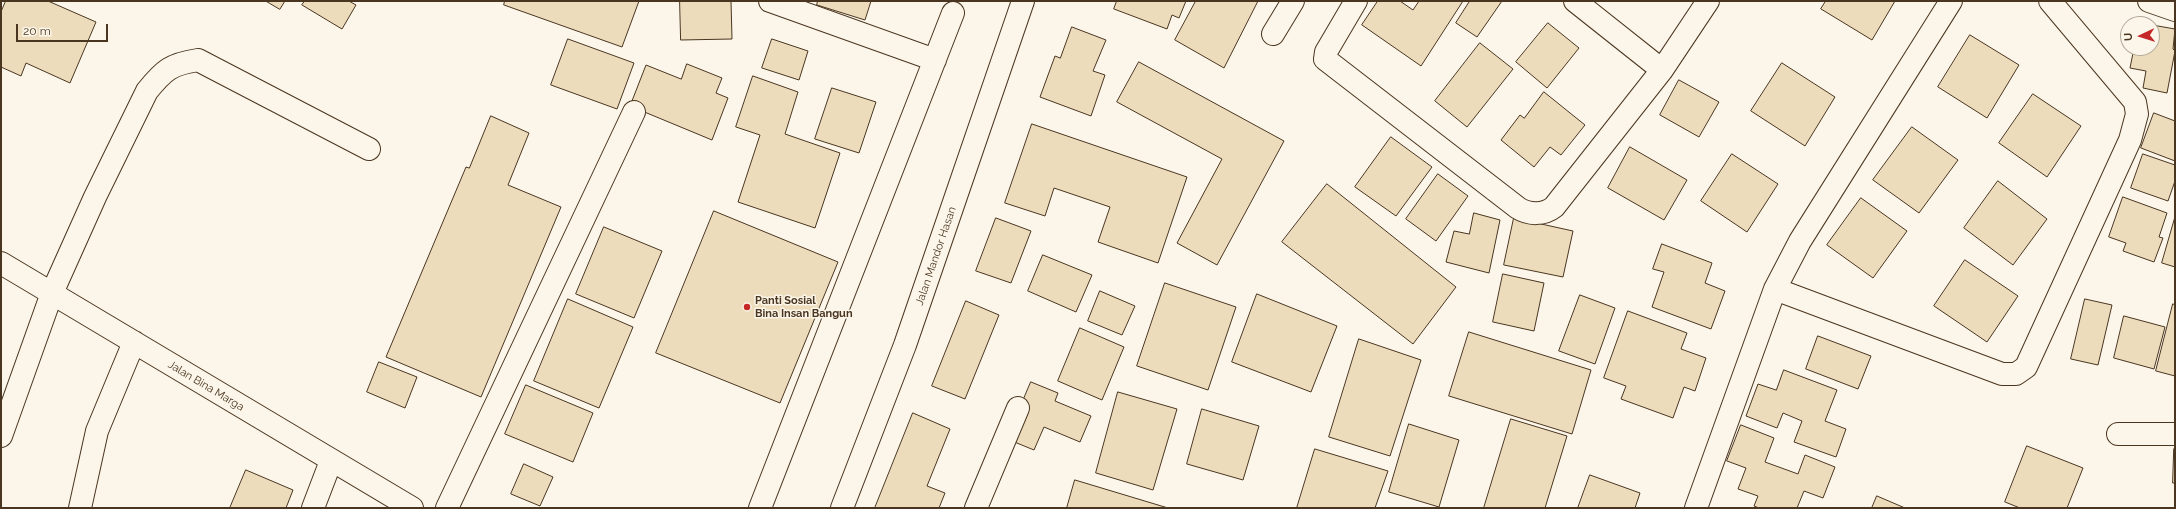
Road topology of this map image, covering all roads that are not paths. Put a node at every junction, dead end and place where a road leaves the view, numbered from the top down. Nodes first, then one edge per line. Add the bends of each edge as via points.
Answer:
1 (770, 1) edge
2 (1023, 1) edge
3 (1293, 1) edge
4 (1356, 1) edge
5 (1575, 1) edge
6 (1708, 1) edge
7 (1951, 1) edge
8 (2050, 1) edge
9 (2149, 1) edge
10 (2175, 10) edge
11 (953, 13) dead end
12 (1273, 34) dead end
13 (935, 60) junction
14 (1662, 70) junction
15 (634, 112) dead end
16 (369, 149) dead end
17 (1, 263) edge
18 (1775, 288) junction
19 (52, 293) junction
20 (134, 342) junction
21 (1018, 408) dead end
22 (2118, 434) dead end
23 (2175, 434) edge
24 (1, 436) edge
25 (331, 461) junction
26 (409, 507) edge
27 (80, 508) edge
28 (313, 508) edge
29 (447, 508) edge
30 (760, 508) edge
31 (842, 508) edge
32 (976, 508) edge
33 (1696, 508) edge

1 - 13 street
2 - 31 street, Jalan Mandor Hasan via 905,345
3 - 12 street
4 - 14 street via 1326,52 1325,59 1524,212 1542,212 1554,207
5 - 14 street
6 - 14 street
7 - 18 street via 1800,241
8 - 18 street via 2135,102 2137,114 2130,140 2026,367 2016,374 2002,374
9 - 10 street
11 - 13 street
13 - 30 street
15 - 29 street
16 - 19 street via 198,60 176,63 158,77 147,92 95,197
17 - 19 street, Jalan Bina Marga
18 - 33 street
19 - 20 street, Jalan Bina Marga
19 - 24 street
20 - 25 street, Jalan Bina Marga
20 - 27 street via 97,431
21 - 32 street
22 - 23 street
25 - 26 street, Jalan Bina Marga
25 - 28 street

